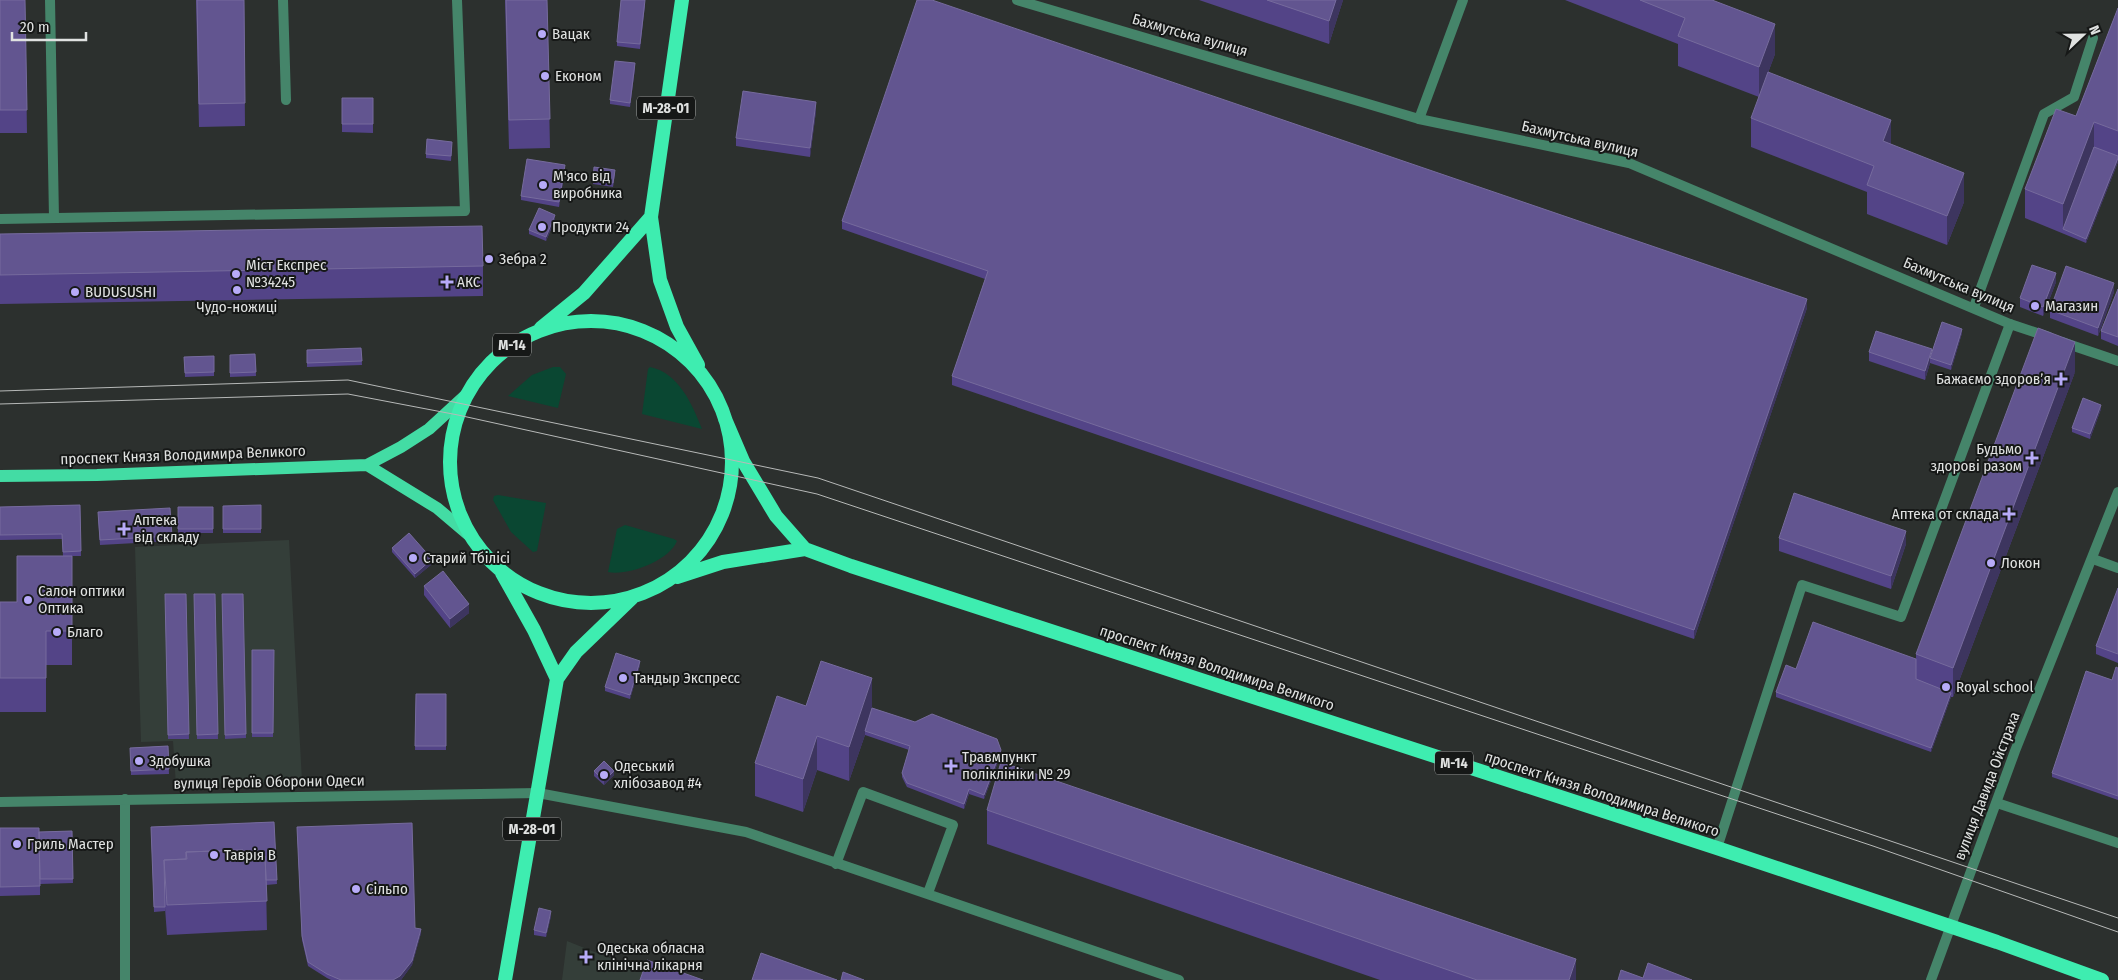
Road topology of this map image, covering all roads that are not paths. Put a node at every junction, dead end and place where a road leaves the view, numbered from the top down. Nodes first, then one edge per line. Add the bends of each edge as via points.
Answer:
1 (50, 0) edge
2 (283, 0) edge
3 (457, 0) edge
4 (682, 0) edge
5 (1016, 0) edge
6 (1463, 0) edge
7 (2092, 38) dead end
8 (286, 100) dead end
9 (1419, 119) junction
10 (650, 216) junction
11 (54, 218) junction
12 (0, 219) edge
13 (1974, 307) junction
14 (2010, 324) junction
15 (538, 331) junction
16 (2118, 361) edge
17 (705, 379) junction
18 (466, 395) junction
19 (725, 419) junction
20 (367, 465) junction
21 (0, 476) edge
22 (2118, 492) edge
23 (470, 536) junction
24 (805, 549) junction
25 (2093, 559) junction
26 (2118, 568) edge
27 (502, 572) junction
28 (672, 579) junction
29 (632, 598) junction
30 (557, 679) junction
31 (538, 793) junction
32 (125, 799) junction
33 (0, 802) edge
34 (1996, 803) junction
35 (2118, 844) edge
36 (1717, 848) junction
37 (836, 864) junction
38 (928, 894) junction
39 (1951, 926) junction
40 (125, 980) edge
41 (505, 980) edge
42 (1179, 980) edge
43 (1931, 980) edge
44 (2102, 980) edge

1 - 11 street
2 - 8 street
3 - 11 street via 465,211
4 - 10 highway, М-28-01
5 - 9 street, Бахмутська вулиця
6 - 9 street
7 - 13 street via 2074,97 2044,114
9 - 13 street, Бахмутська вулиця via 1629,163
10 - 15 highway via 584,293
10 - 17 highway, М-28-01 via 660,280 677,327
11 - 12 street
13 - 14 street, Бахмутська вулиця
14 - 16 street, Бахмутська вулиця
14 - 36 street via 1901,617 1802,586
15 - 17 highway, М-14 via 583,321 630,326 672,346
15 - 18 highway, М-14 via 509,346 485,368
17 - 19 highway, М-14
18 - 20 main road, проспект Князя Володимира Великого / М-14 via 429,429
18 - 23 highway, М-14 via 449,456 454,497
19 - 24 highway, проспект Князя Володимира Великого / М-14 via 753,479 776,516
19 - 28 highway, М-14 via 732,474 723,514 702,550
20 - 21 main road, проспект Князя Володимира Великого / М-14
20 - 23 main road, М-14 via 437,508
22 - 25 street, вулиця Давида Ойстраха
23 - 27 highway, М-14
24 - 28 highway, проспект Князя Володимира Великого / М-14 via 723,562
24 - 36 highway, проспект Князя Володимира Великого / М-14
25 - 26 street
25 - 34 street, вулиця Давида Ойстраха
27 - 29 highway, М-14 via 541,595 586,604
27 - 30 highway
28 - 29 highway, М-14
29 - 30 highway, М-28-01 via 576,652
30 - 31 highway, М-28-01
31 - 32 street, вулиця Героїв Оборони Одеси
31 - 37 street, вулиця Героїв Оборони Одеси via 746,832
31 - 41 highway, М-28-01
32 - 33 street, вулиця Героїв Оборони Одеси
32 - 40 street
34 - 35 street
34 - 39 street, вулиця Давида Ойстраха
36 - 39 highway, проспект Князя Володимира Великого / М-14
37 - 38 street, вулиця Героїв Оборони Одеси
37 - 38 street via 862,792 953,825
38 - 42 street, вулиця Героїв Оборони Одеси
39 - 43 street, вулиця Давида Ойстраха
39 - 44 highway, проспект Князя Володимира Великого / М-14

